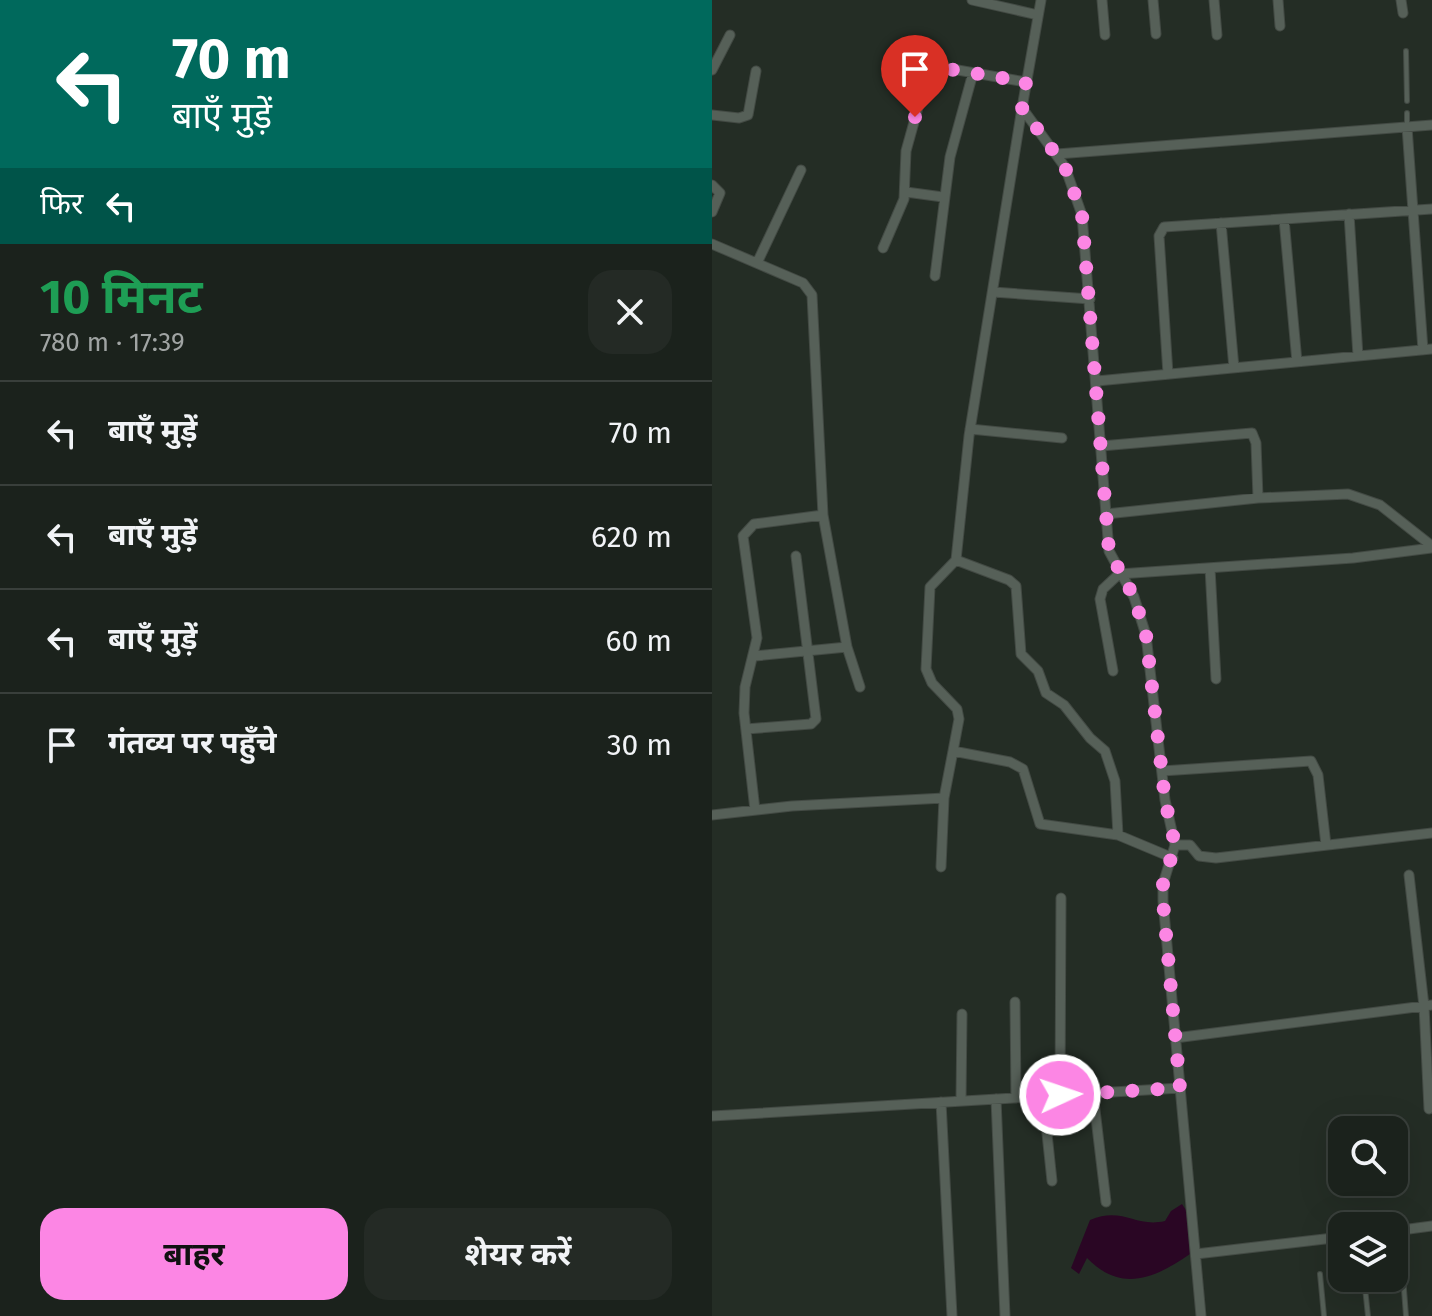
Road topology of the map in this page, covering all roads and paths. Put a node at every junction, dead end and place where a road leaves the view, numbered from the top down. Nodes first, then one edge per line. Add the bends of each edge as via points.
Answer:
1 (972, 0) edge
2 (1041, 0) edge
3 (1102, 0) edge
4 (1153, 0) edge
5 (1214, 0) edge
6 (1278, 0) edge
7 (1401, 0) edge
8 (1403, 13) dead end
9 (1038, 15) junction
10 (1280, 26) dead end
11 (1156, 34) dead end
12 (730, 35) dead end
13 (1105, 35) dead end
14 (1217, 35) dead end
15 (1406, 51) dead end
16 (712, 70) edge
17 (756, 71) dead end
18 (973, 73) junction
19 (1026, 82) junction
20 (1407, 101) dead end
21 (1022, 108) junction
22 (1407, 113) dead end
23 (712, 115) edge
24 (1432, 125) edge
25 (1407, 127) junction
26 (1057, 154) junction
27 (801, 170) dead end
28 (712, 185) edge
29 (906, 192) junction
30 (943, 197) junction
31 (1432, 209) edge
32 (1414, 210) junction
33 (712, 212) edge
34 (1349, 214) junction
35 (1284, 219) junction
36 (1221, 223) junction
37 (712, 244) edge
38 (883, 248) dead end
39 (757, 263) junction
40 (935, 276) dead end
41 (993, 292) junction
42 (1090, 299) junction
43 (1427, 350) edge
44 (1358, 356) junction
45 (1297, 362) junction
46 (1234, 368) junction
47 (1168, 374) junction
48 (1097, 381) junction
49 (970, 429) junction
50 (1062, 438) dead end
51 (1101, 446) junction
52 (1258, 498) junction
53 (1106, 514) junction
54 (823, 515) junction
55 (1432, 547) edge
56 (796, 556) dead end
57 (956, 560) junction
58 (1210, 568) junction
59 (1119, 574) junction
60 (847, 647) junction
61 (807, 652) junction
62 (755, 656) junction
63 (1113, 671) dead end
64 (1216, 679) dead end
65 (860, 687) dead end
66 (746, 729) junction
67 (953, 751) junction
68 (1162, 771) junction
69 (944, 798) junction
70 (755, 810) junction
71 (712, 815) edge
72 (1432, 833) edge
73 (1118, 835) junction
74 (1175, 845) junction
75 (1326, 845) junction
76 (1173, 858) junction
77 (941, 867) dead end
78 (1409, 875) dead end
79 (1061, 898) dead end
80 (1015, 1002) dead end
81 (1428, 1005) edge
82 (962, 1014) dead end
83 (1175, 1038) junction
84 (1180, 1088) junction
85 (1093, 1093) junction
86 (1060, 1095) junction
87 (1043, 1096) junction
88 (1016, 1098) junction
89 (996, 1099) junction
90 (961, 1101) junction
91 (941, 1102) junction
92 (1429, 1109) dead end
93 (712, 1116) edge
94 (1052, 1181) dead end
95 (1106, 1202) dead end
96 (1432, 1226) edge
97 (1408, 1229) edge
98 (1328, 1239) edge
99 (1196, 1254) junction
100 (1320, 1274) dead end
101 (1365, 1292) edge
102 (1404, 1292) edge
103 (952, 1316) edge
104 (1005, 1316) edge
105 (1201, 1316) edge
106 (1324, 1316) edge
107 (1368, 1316) edge
108 (1406, 1316) edge

1 - 9 street
2 - 9 street
3 - 13 street
4 - 11 street
5 - 14 street
6 - 10 street
7 - 8 street
9 - 19 street
12 - 16 street
15 - 20 lane
17 - 23 street via 748,115
18 - 19 street
18 - 29 street via 929,68 906,151
18 - 30 street
19 - 21 street
21 - 26 street
21 - 41 street
22 - 25 lane
24 - 25 street
25 - 26 street
25 - 32 street
26 - 42 street via 1082,215
27 - 39 street
28 - 33 street via 720,193
29 - 30 street
29 - 38 street
30 - 40 street
31 - 32 street
32 - 34 street
32 - 43 street
34 - 35 street
34 - 44 street
35 - 36 street
35 - 45 street
36 - 46 street
36 - 47 street via 1160,231
37 - 39 street
39 - 54 street via 803,283 812,295
41 - 42 street
41 - 49 street
42 - 48 street
43 - 44 street
44 - 45 street
45 - 46 street
46 - 47 street
47 - 48 street
48 - 51 street
49 - 50 street
49 - 57 street
51 - 52 street via 1252,433
51 - 53 street
52 - 53 street
52 - 55 street via 1362,497
53 - 59 street via 1109,551
54 - 60 street
54 - 62 street via 754,524 743,536
55 - 58 street
56 - 61 street
57 - 67 street via 930,587 926,669 957,709
57 - 73 street via 1016,586 1021,654 1038,671 1046,693 1064,705 1105,751 1115,781
58 - 59 street
58 - 64 street
59 - 63 street via 1100,599
59 - 68 street via 1134,597 1146,635
60 - 61 street
60 - 65 street
61 - 62 street
61 - 66 street via 814,722
62 - 66 street via 745,687
66 - 70 street
67 - 69 street
67 - 73 street via 1023,769 1040,824
68 - 74 street
68 - 75 street via 1311,761 1318,775
69 - 70 street
69 - 77 street
70 - 71 street
72 - 75 street
73 - 76 street
74 - 75 street via 1190,845 1199,856 1216,858
74 - 76 street
76 - 83 street via 1163,901
78 - 81 street
79 - 86 street
80 - 88 street
81 - 83 street
81 - 92 street
82 - 90 street
83 - 84 street
84 - 85 street
84 - 99 street
85 - 86 street
85 - 95 street
86 - 87 street
87 - 88 street
87 - 94 street
88 - 89 street
89 - 90 street
89 - 104 street
90 - 91 street
91 - 93 street
91 - 103 street
96 - 97 street
98 - 99 street
99 - 105 street
100 - 106 lane
101 - 107 lane
102 - 108 lane

